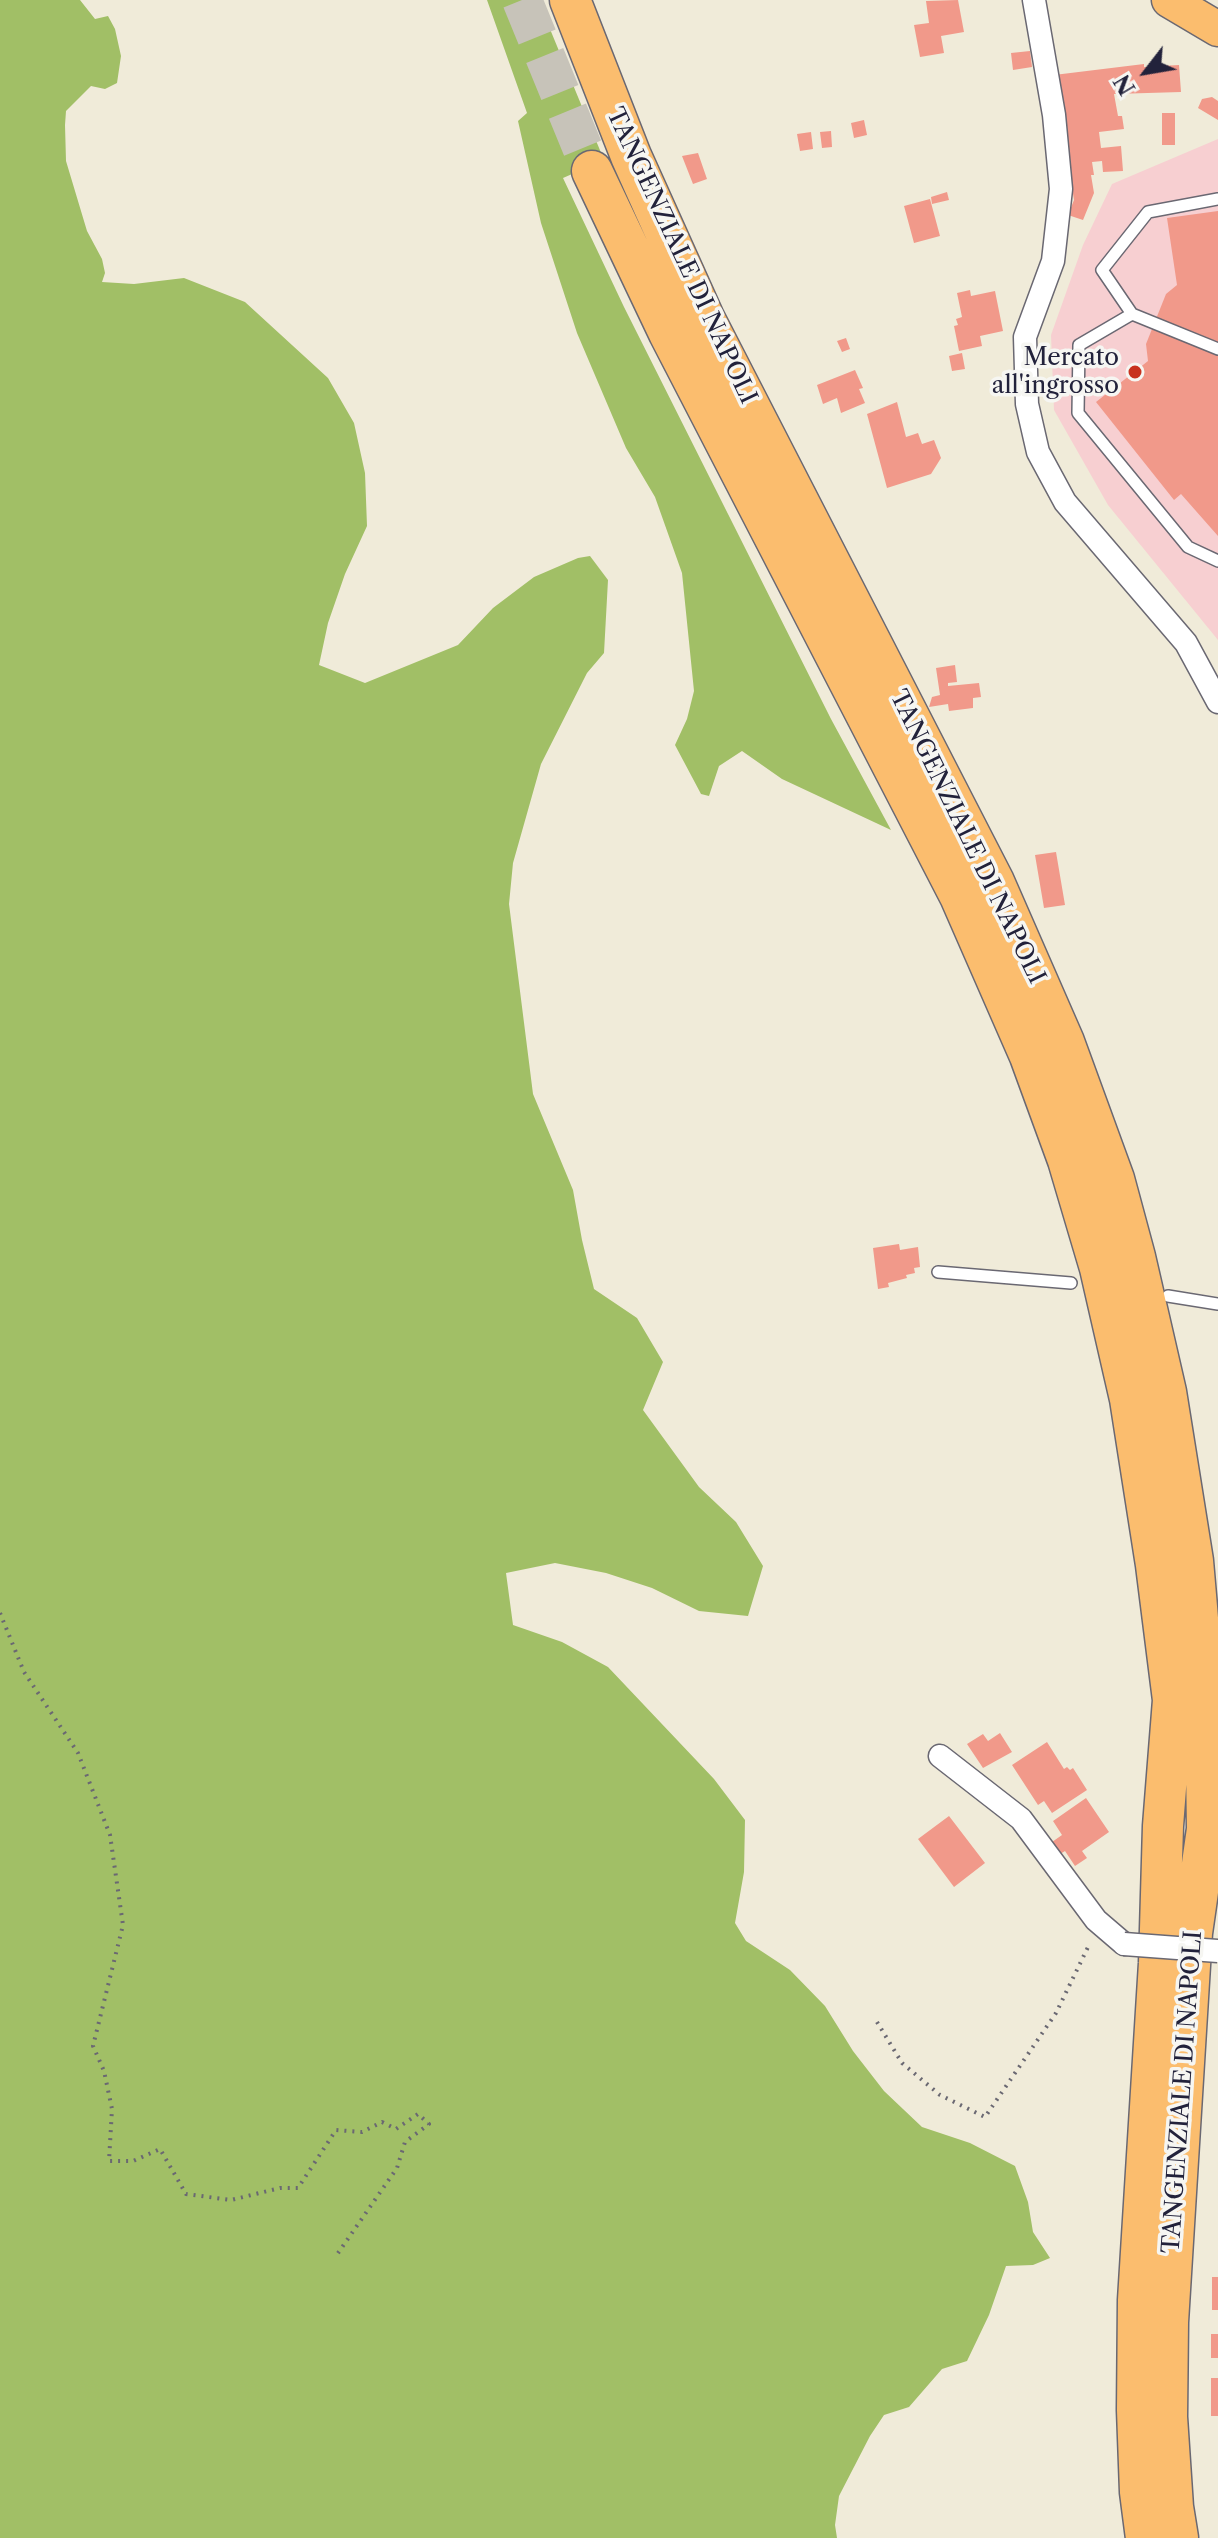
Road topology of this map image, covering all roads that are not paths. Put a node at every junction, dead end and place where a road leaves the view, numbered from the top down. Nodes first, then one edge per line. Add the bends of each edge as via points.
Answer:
1 (570, 0) edge
2 (1034, 0) edge
3 (1169, 0) edge
4 (1218, 29) edge
5 (592, 171) tunnel mouth
6 (1218, 199) edge
7 (1132, 314) junction
8 (1218, 349) edge
9 (1218, 561) edge
10 (1218, 702) edge
11 (938, 1272) dead end
12 (1071, 1283) dead end
13 (1168, 1296) dead end
14 (1218, 1304) edge
15 (940, 1756) dead end
16 (1218, 1951) edge
17 (1146, 2538) edge
18 (1178, 2538) edge

1 - 18 highway, TANGENZIALE DI NAPOLI via 631,156 704,318 994,882 1064,1042 1114,1179 1135,1257 1166,1392 1186,1515 1205,1699 1207,1829 1192,1933 1168,2322 1167,2417
2 - 10 street via 1061,189 1053,261 1025,337 1027,404 1038,452 1065,502 1186,643
3 - 4 main road
5 - 17 highway, TANGENZIALE DI NAPOLI via 669,333 973,925 1030,1056 1100,1268 1127,1384 1173,1700 1138,2300 1137,2424
6 - 7 lane via 1148,212 1102,270
7 - 8 lane
7 - 9 lane via 1079,345 1078,413 1188,547
11 - 12 lane
13 - 14 lane
15 - 16 street, bridge via 1021,1819 1099,1923 1124,1944

